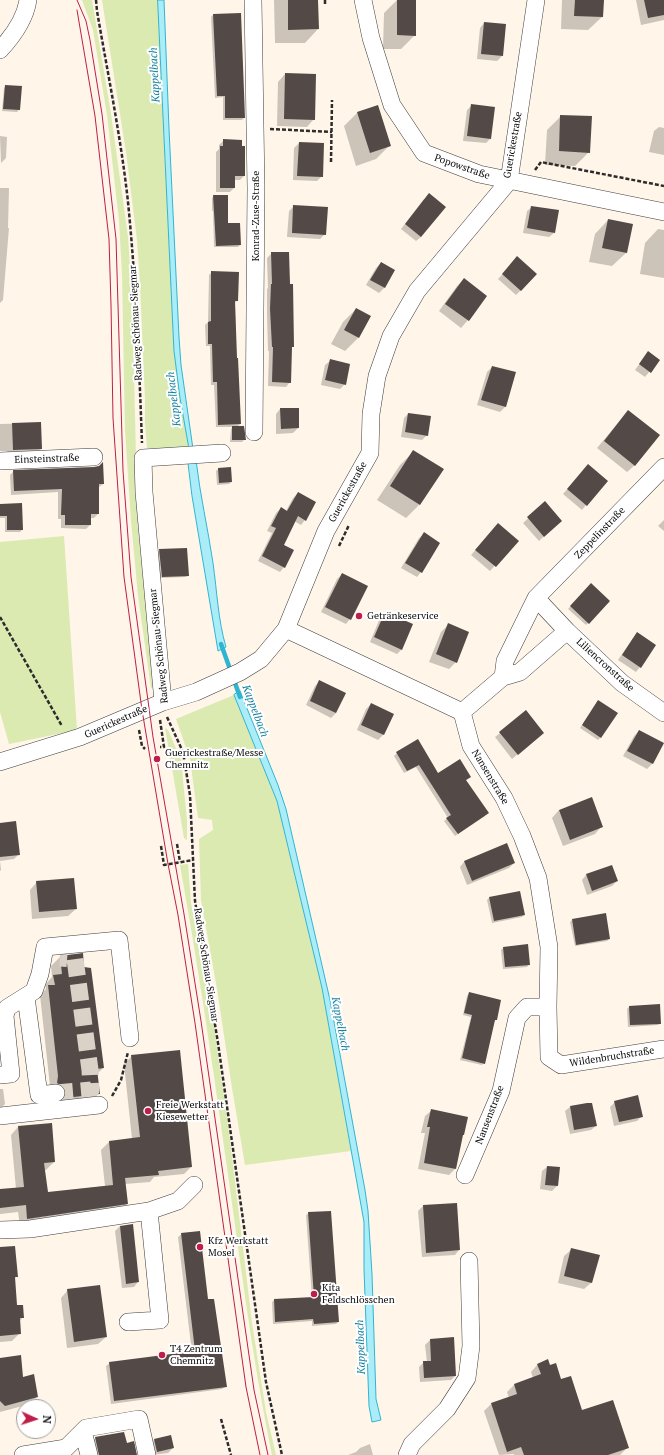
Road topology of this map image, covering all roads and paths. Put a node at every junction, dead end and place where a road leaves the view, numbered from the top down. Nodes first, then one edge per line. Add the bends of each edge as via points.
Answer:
1 (28, 0) edge
2 (96, 0) edge
3 (253, 0) edge
4 (325, 0) edge
5 (363, 0) edge
6 (536, 0) edge
7 (325, 5) dead end
8 (0, 50) edge
9 (332, 100) dead end
10 (268, 129) dead end
11 (332, 132) junction
12 (331, 162) dead end
13 (516, 182) junction
14 (664, 186) edge
15 (664, 212) edge
16 (254, 432) dead end
17 (222, 453) dead end
18 (94, 458) dead end
19 (143, 458) junction
20 (0, 461) edge
21 (664, 467) edge
22 (353, 519) dead end
23 (338, 547) dead end
24 (536, 598) junction
25 (0, 617) edge
26 (286, 629) junction
27 (567, 631) junction
28 (503, 677) junction
29 (160, 703) junction
30 (462, 712) junction
31 (664, 713) edge
32 (135, 714) junction
33 (70, 741) junction
34 (160, 747) dead end
35 (145, 749) dead end
36 (0, 762) edge
37 (177, 844) dead end
38 (161, 846) dead end
39 (193, 860) junction
40 (180, 862) junction
41 (26, 996) junction
42 (548, 1007) junction
43 (2, 1017) edge
44 (130, 1038) joint
45 (664, 1049) edge
46 (561, 1065) joint
47 (0, 1075) edge
48 (56, 1093) tunnel mouth
49 (99, 1105) joint
50 (0, 1116) edge
51 (465, 1175) dead end
52 (194, 1185) dead end
53 (149, 1211) junction
54 (0, 1230) edge
55 (469, 1261) dead end
56 (128, 1322) dead end
57 (221, 1419) dead end
58 (83, 1431) junction
59 (64, 1452) edge
60 (46, 1453) edge
61 (23, 1455) edge
62 (88, 1455) edge
63 (147, 1455) edge
64 (231, 1455) edge
65 (282, 1455) edge
66 (408, 1455) edge

1 - 8 street via 23,20
2 - 19 path, Radweg Schönau-Siegmar via 128,201 135,282
3 - 16 street, Konrad-Zuse-Straße via 256,188
4 - 7 path
5 - 13 street, Popowstraße via 371,38 392,105 424,154 479,174
6 - 13 street, Guerickestraße
9 - 11 path
10 - 11 path
11 - 12 path
13 - 14 path via 541,162
13 - 15 street, Popowstraße
13 - 26 street, Guerickestraße via 417,292 391,336 377,376 371,414 370,453 326,531
17 - 19 street
18 - 20 street, Einsteinstraße
19 - 29 street, Radweg Schönau-Siegmar
21 - 24 street, Zeppelinstraße
22 - 23 path
24 - 27 street
24 - 28 street, Zeppelinstraße via 505,661
25 - 33 path
26 - 29 street, Guerickestraße via 261,659 240,672 196,692
26 - 30 street
27 - 28 street via 520,672
27 - 31 street, Liliencronstraße via 622,684
28 - 30 street
29 - 32 street, Guerickestraße
29 - 34 path via 164,747
29 - 39 path, Radweg Schönau-Siegmar via 184,752 190,795
30 - 42 street, Nansenstraße via 471,746 504,798 538,878 549,946
32 - 33 street, Guerickestraße
32 - 35 path via 142,746
33 - 36 street, Guerickestraße
37 - 40 path
38 - 40 path via 164,865
39 - 40 path
39 - 65 path, Radweg Schönau-Siegmar via 195,901 218,1043 266,1382
41 - 43 street via 8,1008
41 - 44 street via 34,992 40,974 52,957 46,947 119,940
41 - 48 street via 39,1095
42 - 46 street, Nansenstraße via 549,1057
42 - 51 street, Nansenstraße via 527,1007 517,1018 501,1091
43 - 47 street via 11,1074
44 - 49 path via 121,1080 111,1099
45 - 46 street, Wildenbruchstraße
49 - 50 street
52 - 53 street via 178,1201
53 - 54 street via 30,1229
53 - 56 street via 160,1320
55 - 66 street via 471,1346 467,1378 447,1409 412,1444
57 - 64 path
58 - 59 street
58 - 62 street
58 - 63 street via 86,1428 139,1419
59 - 60 street
60 - 61 street

